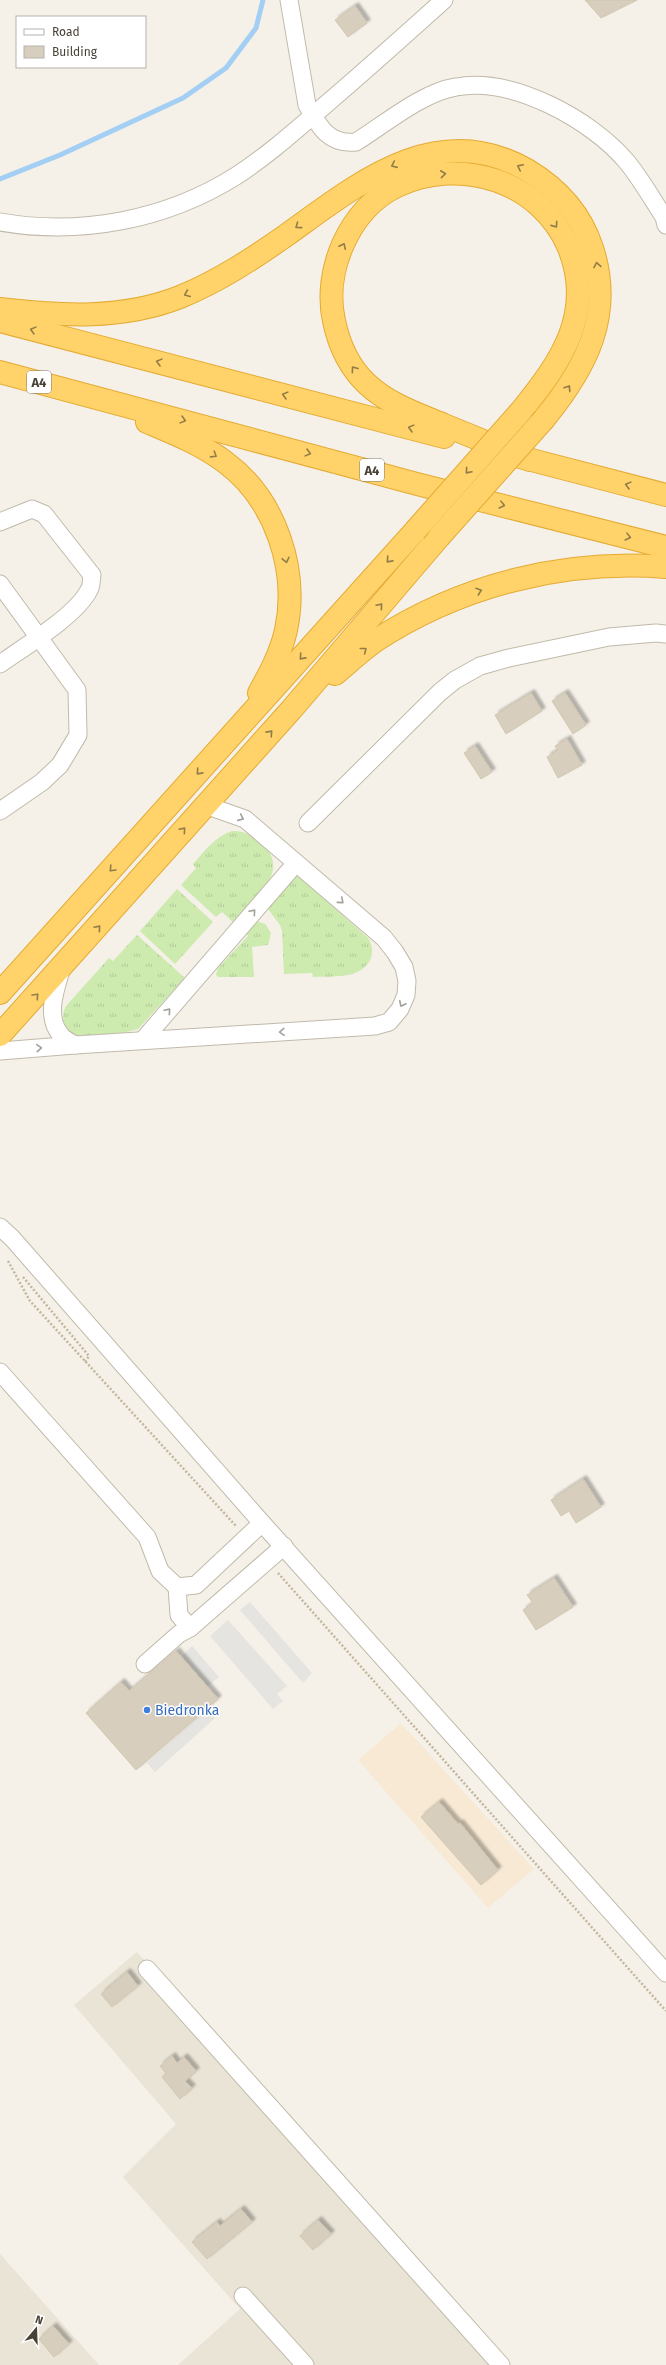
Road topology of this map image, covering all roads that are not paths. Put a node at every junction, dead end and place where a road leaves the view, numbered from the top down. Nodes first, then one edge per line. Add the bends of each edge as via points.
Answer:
1 (290, 0) edge
2 (444, 0) edge
3 (313, 116) junction
4 (0, 222) edge
5 (666, 225) edge
6 (0, 309) edge
7 (0, 321) edge
8 (0, 372) edge
9 (77, 392) junction
10 (530, 460) junction
11 (666, 495) edge
12 (0, 522) edge
13 (666, 547) edge
14 (666, 567) edge
15 (0, 584) edge
16 (666, 634) edge
17 (38, 636) junction
18 (0, 664) edge
19 (291, 710) junction
20 (225, 743) junction
21 (205, 805) junction
22 (0, 811) edge
23 (308, 823) dead end
24 (296, 863) junction
25 (62, 967) junction
26 (0, 993) edge
27 (0, 1035) edge
28 (143, 1040) junction
29 (75, 1045) junction
30 (0, 1051) edge
31 (0, 1220) edge
32 (6, 1232) edge
33 (0, 1372) edge
34 (262, 1523) junction
35 (284, 1546) junction
36 (177, 1587) junction
37 (190, 1628) junction
38 (144, 1664) dead end
39 (147, 1969) dead end
40 (666, 1973) edge
41 (243, 2296) dead end
42 (304, 2365) edge
43 (501, 2365) edge

1 - 3 street via 305,94
2 - 3 street
3 - 4 street via 237,176 198,197 157,213 81,226 43,227
3 - 5 street via 332,140 343,143 356,142 424,99 456,86 476,85 516,91 535,98 581,123 606,142 627,162
19 -> 6 highway, bridge via 544,419 572,382 590,348 598,314 599,280 596,262 584,228 577,217 550,185 520,166 482,153 448,152 398,163 359,183 239,267 177,298 136,310 103,314 64,315
10 -> 7 highway
8 - 9 highway, A4
9 -> 13 highway, A4 via 417,484
9 -> 20 highway via 188,440 225,462 252,490 269,514 279,535 289,586 286,629 275,662 264,683
11 -> 10 highway
10 -> 20 highway, bridge via 405,409 368,385 348,360 340,344 331,307 337,258 362,214 384,193 397,186 431,175 467,173 506,183 532,199 556,226 567,244 577,276 578,294 574,325 556,364 521,411 415,531
12 - 17 street via 32,509 44,514 92,575 90,589 78,604
19 -> 14 highway via 373,642 428,611 465,596 533,575 569,569 600,565
15 - 17 street
16 - 23 street via 656,632 609,637 480,666 440,692
17 - 18 street
17 - 22 street via 77,690 78,735 60,765 42,782
21 -> 19 highway
20 -> 26 highway
21 -> 24 street via 245,819
25 -> 21 highway
28 -> 24 street
24 -> 28 street via 384,938 404,967 406,995 400,1009 389,1022 375,1026
27 -> 25 highway
25 - 29 street via 52,1004 55,1025 60,1035
28 - 29 street
30 -> 29 street
31 - 32 street
32 - 34 street
33 - 36 street via 147,1537 160,1571
34 - 35 street
34 - 36 street via 196,1585
35 - 37 street
35 - 40 street
36 - 37 street via 179,1615
37 - 38 street via 179,1634
39 - 43 street
41 - 42 street

